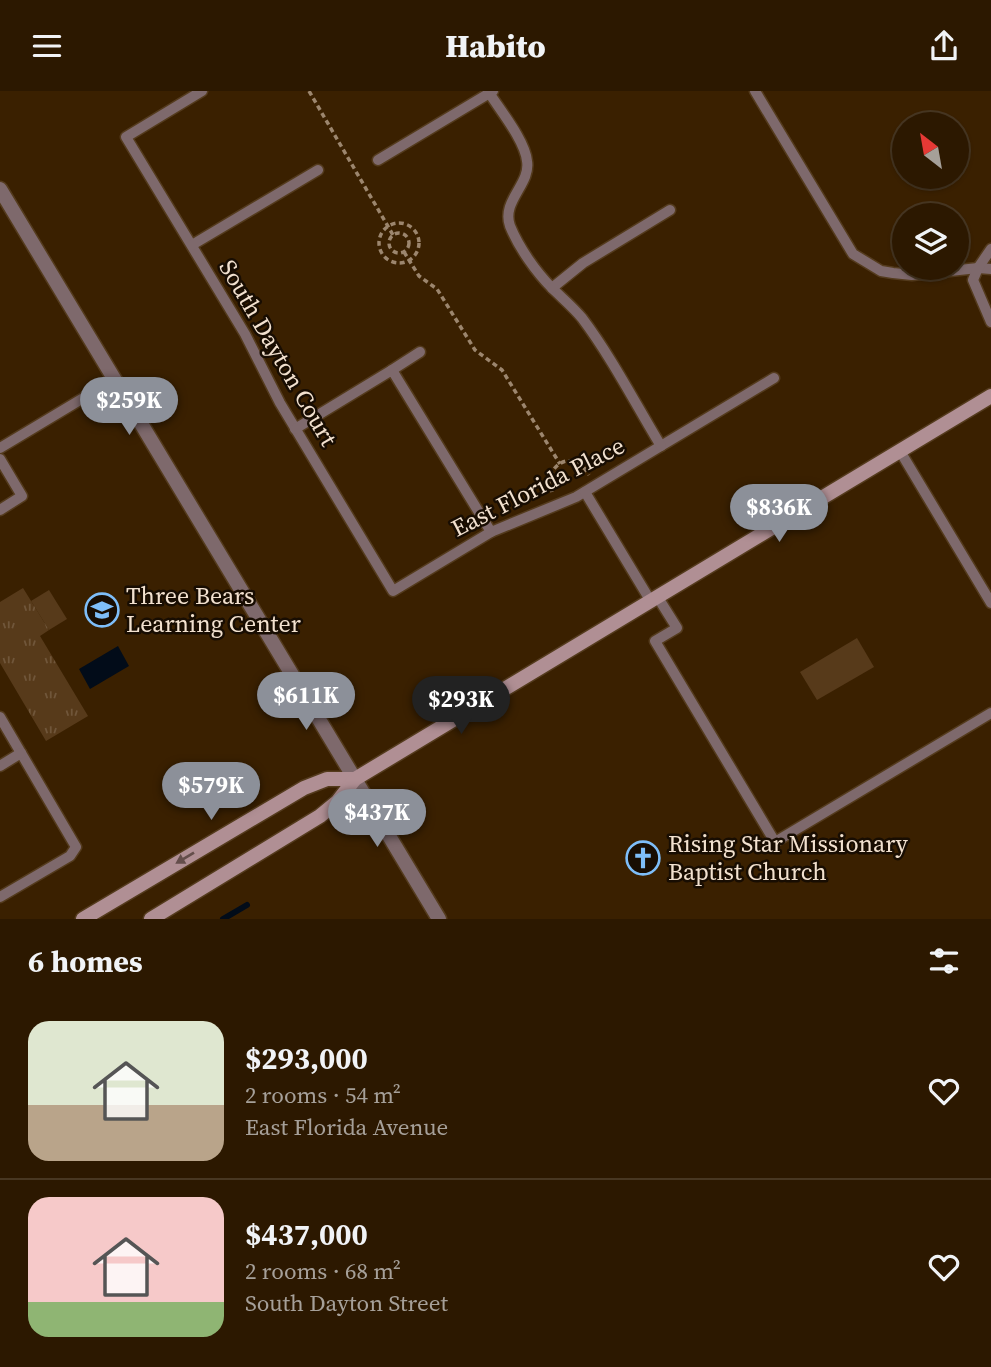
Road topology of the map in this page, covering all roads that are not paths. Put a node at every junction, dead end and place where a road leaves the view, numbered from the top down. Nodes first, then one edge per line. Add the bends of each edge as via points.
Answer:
1 (202, 91) edge
2 (755, 91) edge
3 (490, 92) edge
4 (377, 160) dead end
5 (318, 170) dead end
6 (0, 189) edge
7 (670, 210) dead end
8 (192, 246) junction
9 (991, 249) edge
10 (978, 268) junction
11 (991, 269) edge
12 (552, 288) junction
13 (990, 315) edge
14 (420, 352) dead end
15 (392, 370) junction
16 (774, 378) dead end
17 (115, 379) junction
18 (991, 396) edge
19 (295, 429) junction
20 (661, 446) junction
21 (0, 448) edge
22 (900, 451) junction
23 (0, 459) edge
24 (585, 492) junction
25 (0, 510) edge
26 (491, 532) junction
27 (393, 591) joint
28 (654, 598) junction
29 (991, 603) edge
30 (991, 713) edge
31 (0, 717) edge
32 (21, 753) junction
33 (0, 766) edge
34 (355, 779) junction
35 (0, 897) edge
36 (83, 919) edge
37 (151, 919) edge
38 (439, 919) edge

1 - 8 lane, South Dayton Court via 126,137
2 - 10 lane via 853,254 893,273
3 - 4 lane
3 - 12 lane via 527,161 509,208 510,225
5 - 8 lane
6 - 17 street
7 - 12 lane via 577,267
8 - 19 lane, South Dayton Court via 250,341
9 - 10 lane
10 - 11 lane
10 - 13 lane via 973,284
12 - 20 lane via 583,319
14 - 15 lane
15 - 19 lane
15 - 26 lane
16 - 20 lane, East Florida Place
17 - 21 lane
17 - 34 street
18 - 22 main road
19 - 27 lane, South Dayton Court
20 - 24 lane, East Florida Place
22 - 28 main road
22 - 29 lane
23 - 25 lane via 22,496
24 - 26 lane, East Florida Place
24 - 28 lane
26 - 27 lane, East Florida Place
28 - 30 lane via 677,628 655,641 775,842
28 - 34 main road
31 - 32 lane
32 - 33 lane
32 - 35 lane via 76,847 70,856
34 -> 36 main road via 327,779 304,787
34 - 37 main road via 320,816
34 - 38 street

